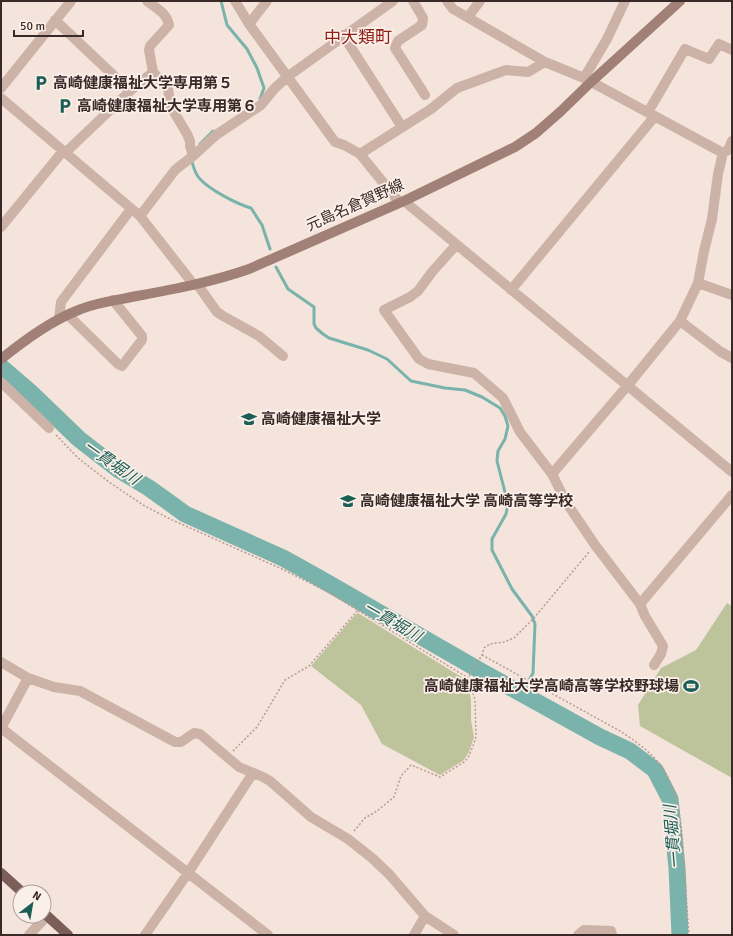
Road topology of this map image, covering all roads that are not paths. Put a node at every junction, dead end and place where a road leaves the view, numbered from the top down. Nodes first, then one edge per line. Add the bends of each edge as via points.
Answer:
1 (71, 1) edge
2 (147, 1) edge
3 (235, 1) edge
4 (267, 1) edge
5 (392, 1) edge
6 (413, 1) edge
7 (447, 1) edge
8 (480, 1) edge
9 (625, 1) edge
10 (680, 1) edge
11 (468, 17) junction
12 (55, 20) junction
13 (249, 24) junction
14 (343, 35) junction
15 (732, 50) edge
16 (545, 62) junction
17 (154, 72) junction
18 (287, 76) junction
19 (587, 80) junction
20 (1, 88) edge
21 (130, 91) junction
22 (425, 95) dead end
23 (1, 98) edge
24 (651, 114) junction
25 (402, 127) junction
26 (732, 141) edge
27 (64, 152) junction
28 (723, 153) junction
29 (360, 154) junction
30 (193, 156) junction
31 (401, 202) junction
32 (131, 208) junction
33 (140, 216) junction
34 (1, 227) edge
35 (456, 244) junction
36 (698, 283) junction
37 (196, 284) junction
38 (511, 290) junction
39 (732, 295) edge
40 (113, 300) junction
41 (63, 317) junction
42 (680, 321) junction
43 (283, 356) dead end
44 (3, 358) edge
45 (732, 358) edge
46 (1, 382) edge
47 (628, 386) junction
48 (49, 428) road end
49 (732, 472) edge
50 (552, 474) junction
51 (732, 495) edge
52 (640, 604) junction
53 (1, 662) edge
54 (654, 665) dead end
55 (28, 678) junction
56 (1, 728) edge
57 (253, 773) junction
58 (1, 873) edge
59 (188, 873) junction
60 (13, 884) edge
61 (425, 916) junction
62 (52, 920) edge
63 (37, 924) edge
64 (29, 935) edge
65 (68, 935) edge
66 (145, 935) edge
67 (268, 935) edge
68 (414, 935) edge
69 (454, 935) edge
70 (578, 935) edge
71 (612, 935) edge

1 - 12 street
2 - 17 street via 166,16 169,25 150,46
3 - 13 street
4 - 13 street
5 - 14 street
6 - 22 street via 423,18 422,25 398,41 395,48
7 - 11 street via 454,9
8 - 11 street
9 - 19 street
10 - 19 main road, 元島名倉賀野線
11 - 16 street
12 - 20 street
12 - 21 street
13 - 18 street
14 - 18 street
14 - 25 street
15 - 24 street via 719,44 709,59 685,48
16 - 19 street
16 - 25 street via 528,72 506,70 457,88 431,110
17 - 21 street
17 - 30 street via 168,89 171,107 187,134
18 - 29 street via 335,142
18 - 30 street via 261,105 216,135
19 - 24 street
19 - 31 main road, 元島名倉賀野線 via 560,112 515,147
21 - 27 street
23 - 27 street
24 - 28 street
24 - 38 street
25 - 29 street
26 - 28 street via 728,150
27 - 32 street
27 - 34 street
28 - 36 street
29 - 31 street
30 - 33 street via 175,170
31 - 35 street
31 - 37 main road, 元島名倉賀野線 via 249,269
32 - 33 street
32 - 41 street via 61,302
33 - 37 street
35 - 38 street
35 - 50 street via 418,291 384,310 419,359 428,364 474,373 503,398 520,432
36 - 39 street
36 - 42 street
37 - 40 main road, 元島名倉賀野線
37 - 43 street via 217,312 259,336
38 - 47 street
40 - 41 main road, 元島名倉賀野線 via 82,308
40 - 41 street via 142,336 142,340 122,366
41 - 44 main road, 元島名倉賀野線
42 - 45 street
42 - 47 street
46 - 48 street
47 - 49 street
47 - 50 street
50 - 52 street via 566,502
51 - 52 street
52 - 54 street via 663,646
53 - 55 street
55 - 56 street
55 - 57 street via 54,687 80,691 175,742 181,742 194,733 200,734 239,767
56 - 59 street
57 - 59 street
57 - 61 street via 263,776 311,817 348,839 372,858
58 - 60 main road
59 - 66 street
59 - 67 street
61 - 68 street
61 - 69 street
62 - 65 main road
63 - 64 street
70 - 71 street via 584,930 611,931

